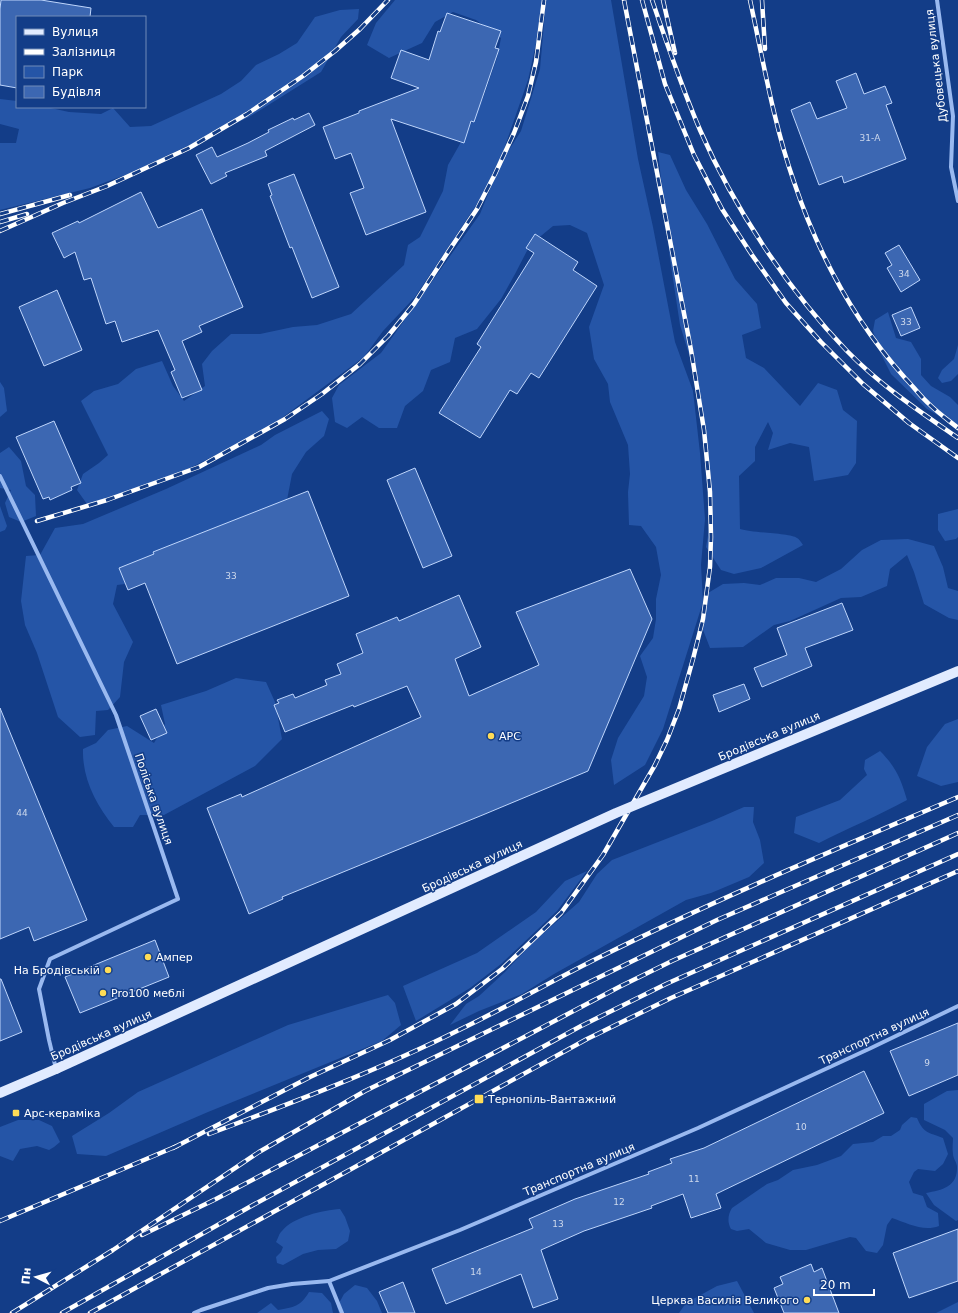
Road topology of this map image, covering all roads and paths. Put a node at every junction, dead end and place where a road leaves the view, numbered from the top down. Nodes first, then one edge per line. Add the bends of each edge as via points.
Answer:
1 (937, 0) edge
2 (958, 201) edge
3 (0, 476) edge
4 (958, 671) edge
5 (958, 1006) edge
6 (56, 1069) junction
7 (0, 1092) edge
8 (329, 1281) junction
9 (194, 1313) edge
10 (342, 1313) edge

1 - 2 street, Дубовецька вулиця via 953,116 951,167
3 - 6 street, Поліська вулиця via 116,715 178,899 50,960 39,989
4 - 6 main road, Бродівська вулиця, bridge via 616,813
5 - 8 street, Транспортна вулиця via 698,1128 460,1230
6 - 7 main road, Бродівська вулиця
8 - 9 street, Транспортна вулиця via 268,1288
8 - 10 street

